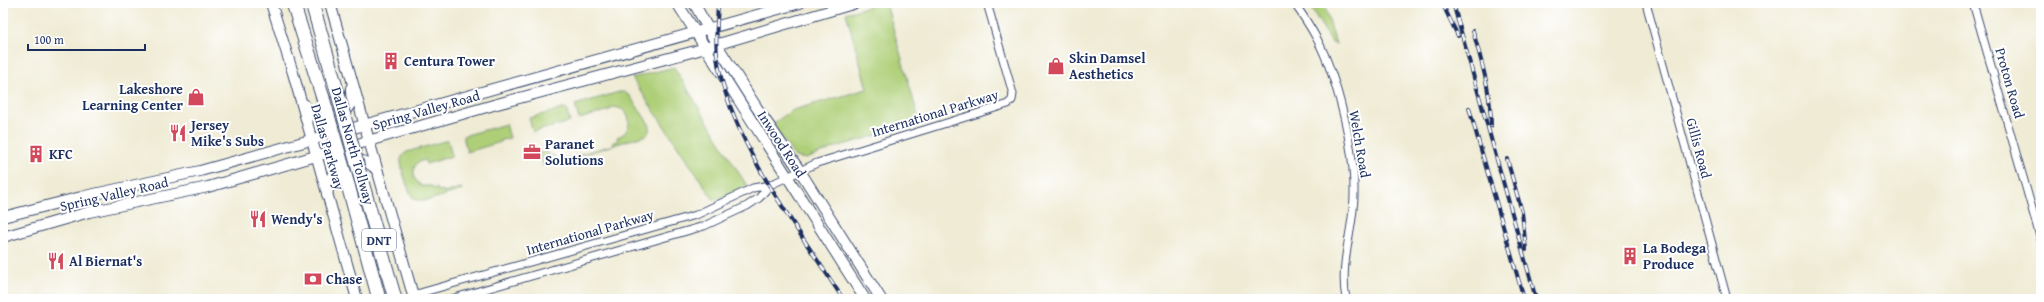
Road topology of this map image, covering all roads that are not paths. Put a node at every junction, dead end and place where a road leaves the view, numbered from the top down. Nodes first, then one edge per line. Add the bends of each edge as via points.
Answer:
1 (271, 3) edge
2 (312, 3) edge
3 (330, 3) edge
4 (677, 3) edge
5 (694, 3) edge
6 (800, 3) edge
7 (856, 3) edge
8 (987, 3) edge
9 (1294, 3) edge
10 (1646, 3) edge
11 (1973, 3) edge
12 (293, 4) edge
13 (709, 29) junction
14 (695, 33) junction
15 (717, 45) junction
16 (639, 48) junction
17 (705, 48) junction
18 (608, 57) junction
19 (623, 69) junction
20 (351, 76) junction
21 (569, 83) junction
22 (298, 92) junction
23 (364, 124) junction
24 (311, 140) junction
25 (369, 141) junction
26 (316, 157) junction
27 (200, 171) junction
28 (800, 171) junction
29 (379, 174) junction
30 (787, 177) junction
31 (770, 185) junction
32 (208, 187) junction
33 (327, 194) junction
34 (85, 196) junction
35 (89, 212) junction
36 (3, 218) edge
37 (3, 237) edge
38 (2041, 240) edge
39 (413, 297) edge
40 (357, 299) edge
41 (379, 299) edge
42 (395, 299) edge
43 (451, 299) edge
44 (865, 299) edge
45 (881, 299) edge
46 (1346, 299) edge
47 (1727, 299) edge

1 - 22 main road, Dallas Parkway
2 - 42 highway, Dallas North Tollway / DNT, bridge
3 - 20 main road
4 - 14 main road, Inwood Road
5 - 13 main road, Inwood Road
6 - 13 main road, Spring Valley Road
7 - 15 main road, Spring Valley Road
8 - 28 street, International Parkway via 1013,94 1008,104 817,163
9 - 46 street, Welch Road via 1324,54 1349,139 1354,195 1343,275
10 - 47 street, Gillis Road
11 - 38 street, Proton Road
12 - 41 highway, Dallas North Tollway / DNT, bridge via 323,98
13 - 14 main road, Spring Valley Road
13 - 15 main road, Inwood Road
14 - 16 main road, Spring Valley Road
14 - 17 main road, Inwood Road
15 - 17 main road, Spring Valley Road
15 - 28 main road, Inwood Road
16 - 18 main road, Spring Valley Road
16 - 19 main road via 634,56 624,60
17 - 19 main road, Spring Valley Road
17 - 30 main road, Inwood Road
18 - 21 main road via 603,67
18 - 23 main road, Spring Valley Road
19 - 21 main road, Spring Valley Road
20 - 22 main road via 350,104 345,111 332,116 312,115
20 - 23 main road
21 - 25 main road, Spring Valley Road
22 - 24 main road, Dallas Parkway
23 - 24 main road, Spring Valley Road
23 - 25 main road
24 - 26 main road, Dallas Parkway
24 - 27 main road, Spring Valley Road
25 - 26 main road, Spring Valley Road
25 - 29 main road
26 - 32 main road, Spring Valley Road
26 - 33 main road, Dallas Parkway
27 - 32 main road
27 - 34 main road, Spring Valley Road
28 - 30 street, International Parkway
28 - 45 main road, Inwood Road
29 - 33 main road via 366,161 350,160 334,172
29 - 39 main road
30 - 31 street, International Parkway
30 - 44 main road, Inwood Road
31 - 39 street, International Parkway via 752,188 714,208 689,217
31 - 43 street, International Parkway via 759,198 747,206 704,226
32 - 35 main road, Spring Valley Road
33 - 40 main road, Dallas Parkway
34 - 35 main road
34 - 36 main road, Spring Valley Road
35 - 37 main road, Spring Valley Road

